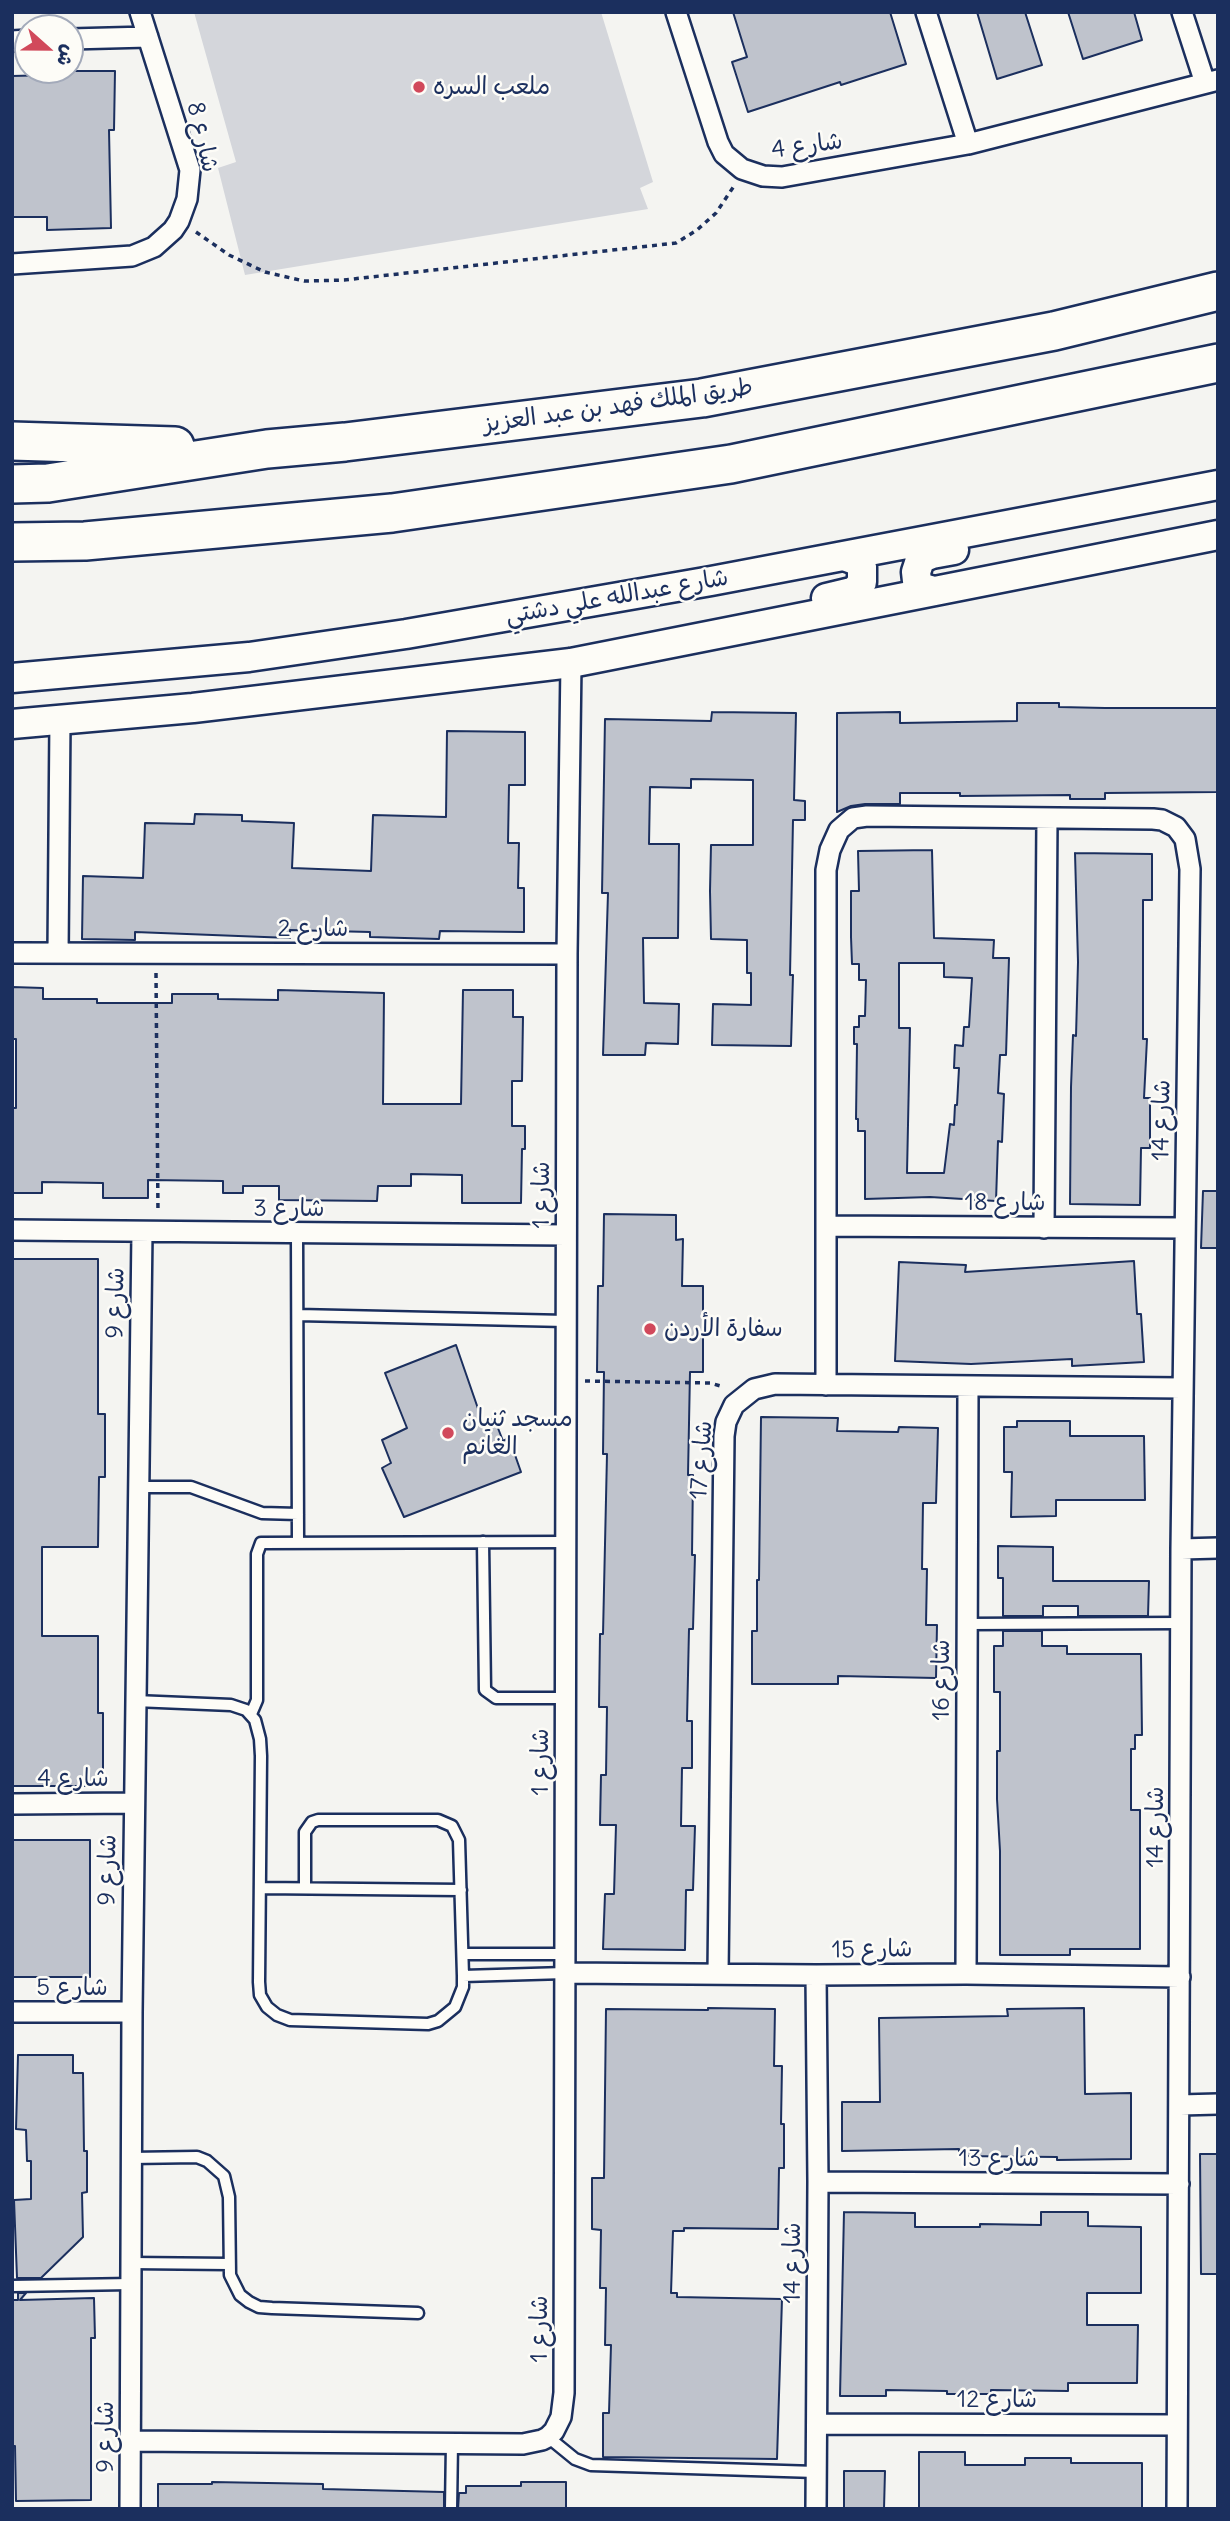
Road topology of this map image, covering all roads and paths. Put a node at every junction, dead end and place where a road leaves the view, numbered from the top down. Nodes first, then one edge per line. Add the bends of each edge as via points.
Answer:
1 (140, 12) edge
2 (676, 12) edge
3 (926, 12) edge
4 (1182, 12) edge
5 (148, 37) junction
6 (84, 39) edge
7 (1211, 81) edge
8 (968, 144) junction
9 (742, 169) junction
10 (179, 221) junction
11 (12, 264) edge
12 (1218, 291) edge
13 (1218, 363) edge
14 (12, 441) edge
15 (267, 449) junction
16 (12, 484) edge
17 (1218, 485) edge
18 (1124, 503) junction
19 (1216, 536) edge
20 (12, 542) edge
21 (844, 555) junction
22 (934, 591) junction
23 (538, 612) junction
24 (710, 634) junction
25 (571, 663) junction
26 (69, 673) junction
27 (12, 678) edge
28 (12, 695) edge
29 (303, 696) junction
30 (60, 720) junction
31 (12, 724) edge
32 (1047, 818) junction
33 (12, 953) edge
34 (58, 953) junction
35 (156, 953) junction
36 (567, 954) junction
37 (826, 1226) junction
38 (1044, 1228) junction
39 (1184, 1228) junction
40 (12, 1230) edge
41 (150, 1232) junction
42 (297, 1233) junction
43 (566, 1235) junction
44 (298, 1315) junction
45 (566, 1321) junction
46 (566, 1380) junction
47 (826, 1385) junction
48 (968, 1388) junction
49 (1182, 1388) junction
50 (746, 1393) junction
51 (138, 1488) junction
52 (298, 1514) junction
53 (298, 1542) junction
54 (483, 1542) junction
55 (566, 1542) junction
56 (1218, 1548) edge
57 (1181, 1549) junction
58 (1181, 1623) junction
59 (967, 1624) junction
60 (565, 1699) junction
61 (135, 1701) junction
62 (251, 1714) junction
63 (134, 1803) junction
64 (12, 1804) edge
65 (260, 1888) junction
66 (305, 1888) junction
67 (461, 1890) junction
68 (463, 1954) junction
69 (565, 1964) junction
70 (966, 1973) junction
71 (718, 1974) junction
72 (816, 1975) junction
73 (463, 1976) junction
74 (1180, 1977) junction
75 (12, 2012) edge
76 (132, 2012) junction
77 (1218, 2104) edge
78 (1180, 2105) junction
79 (131, 2158) junction
80 (818, 2182) junction
81 (1179, 2184) junction
82 (131, 2263) junction
83 (229, 2264) junction
84 (131, 2284) junction
85 (12, 2286) edge
86 (418, 2313) dead end
87 (817, 2424) junction
88 (1177, 2425) junction
89 (548, 2437) junction
90 (130, 2441) junction
91 (452, 2443) junction
92 (816, 2472) junction
93 (130, 2509) edge
94 (451, 2509) edge
95 (816, 2509) edge
96 (1177, 2509) edge

1 - 5 street, شارع 8
2 - 9 street, شارع 4 via 718,142
3 - 8 street
4 - 7 street
5 - 6 street
5 - 10 street, شارع 8 via 190,170
7 - 8 street, شارع 4
8 - 9 street, شارع 4 via 782,177
9 - 10 path via 716,213 676,243 344,280 304,281 265,272 229,255
10 - 11 street, شارع 8 via 154,247 132,256
12 - 15 highway, طريق الملك فهد بن عبد العزيز via 1054,331 702,398
13 - 20 highway via 731,464 392,513 85,541
14 - 15 highway
15 - 16 highway, طريق الملك فهد بن عبد العزيز via 48,483
17 - 18 main road, شارع عبدالله علي دشتي
18 - 21 main road, شارع عبدالله علي دشتي
18 - 22 main road via 1064,531 926,556 916,577 923,588
19 - 22 main road
21 - 23 main road, شارع عبدالله علي دشتي
21 - 24 main road via 863,569 862,582 855,591 763,611
22 - 24 main road
23 - 26 main road, شارع عبدالله علي دشتي via 249,657
23 - 29 main road via 457,645 304,667 293,679 294,688
24 - 25 main road
25 - 29 main road
25 - 36 street, شارع 1
26 - 27 main road, شارع عبدالله علي دشتي
26 - 28 main road
29 - 30 main road
30 - 31 main road
30 - 34 street
32 - 37 street, شارع 14 via 863,816 839,830 826,870
32 - 38 street
32 - 39 street, شارع 14 via 1162,820 1176,827 1185,839 1190,869
33 - 34 street, شارع 2
34 - 35 street, شارع 2
35 - 36 street, شارع 2
35 - 41 path
36 - 43 street, شارع 1
37 - 38 street, شارع 18
37 - 47 street, شارع 14
38 - 39 street, شارع 18
39 - 49 street, شارع 14
40 - 41 street, شارع 3
41 - 42 street, شارع 3
41 - 51 street, شارع 9
42 - 43 street, شارع 3
42 - 44 lane
43 - 45 street, شارع 1
44 - 45 lane
44 - 52 lane
45 - 46 street, شارع 1
46 - 50 path via 710,1383
46 - 55 street, شارع 1
47 - 48 street
47 - 50 street via 775,1384
48 - 49 street
48 - 59 street, شارع 16
49 - 57 street, شارع 14
50 - 71 street, شارع 17 via 729,1413 724,1436
51 - 52 lane via 191,1488 262,1513
51 - 61 street, شارع 9
52 - 53 lane
53 - 54 lane
53 - 62 lane via 265,1542 258,1547 257,1700
54 - 55 lane
54 - 60 lane via 485,1690 496,1698
55 - 60 street, شارع 1
56 - 57 street
57 - 58 street, شارع 14
58 - 59 lane
58 - 74 street, شارع 14
59 - 70 street, شارع 16
60 - 69 street, شارع 1
61 - 62 lane via 218,1703
61 - 63 street, شارع 9
62 - 65 lane via 260,1739
63 - 64 street, شارع 4
63 - 76 street, شارع 9
65 - 66 lane
65 - 73 lane via 260,1995 277,2015 290,2020 428,2024 455,2007
66 - 67 lane
66 - 67 lane via 304,1838 312,1822 425,1820 445,1821 457,1832
67 - 68 lane
68 - 69 lane
68 - 73 lane
69 - 71 street, شارع 15
69 - 73 lane
69 - 89 street, شارع 1 via 564,2393 561,2417
70 - 72 street, شارع 15
70 - 74 street, شارع 15
71 - 72 street, شارع 15
72 - 80 street, شارع 14
74 - 78 street, شارع 14
75 - 76 street, شارع 5
76 - 79 street, شارع 9
77 - 78 street
78 - 81 street, شارع 14
79 - 82 street, شارع 9
79 - 83 lane via 197,2157 216,2167 228,2186
80 - 81 street, شارع 13
80 - 87 street, شارع 14
81 - 88 street, شارع 14
82 - 83 lane
82 - 84 street, شارع 9
83 - 86 lane via 240,2295 259,2307
84 - 85 lane
84 - 90 street, شارع 9
87 - 88 street, شارع 12
87 - 92 street, شارع 14
88 - 96 street, شارع 14
89 - 91 street via 523,2444
89 - 92 lane via 568,2454 592,2465
90 - 91 street
90 - 93 street, شارع 9
91 - 94 lane
92 - 95 street, شارع 14

